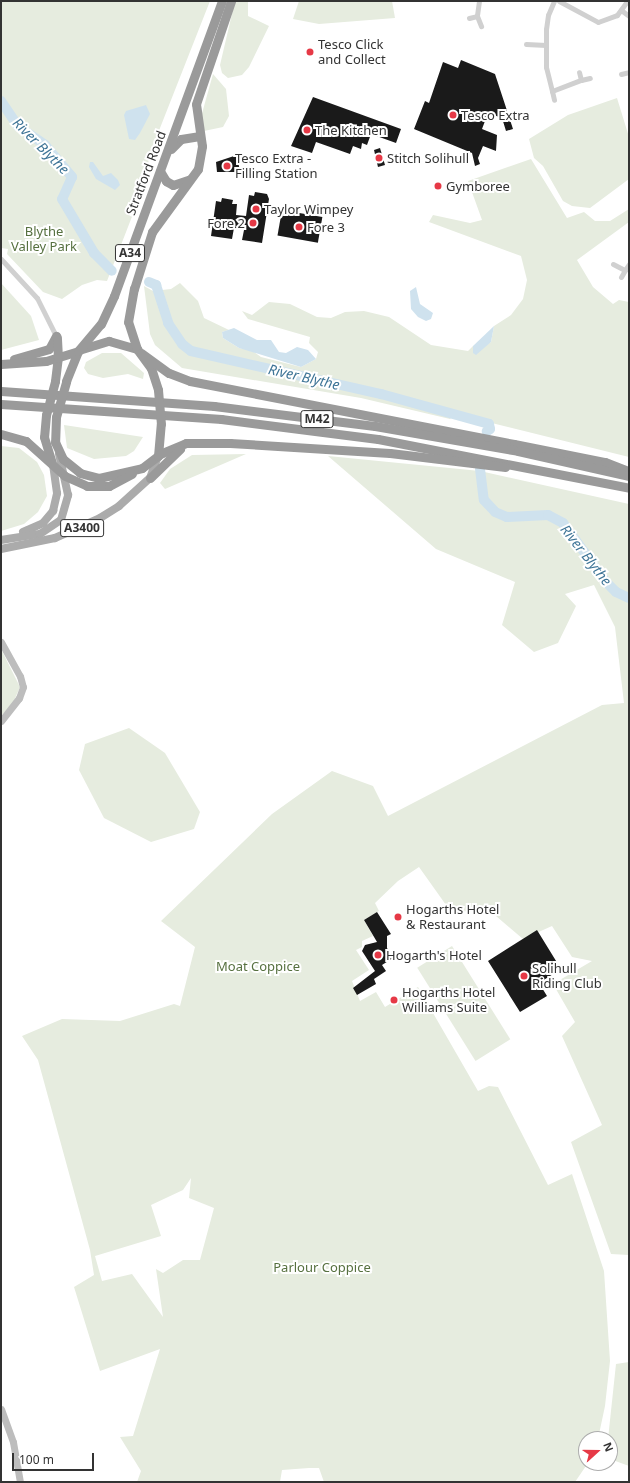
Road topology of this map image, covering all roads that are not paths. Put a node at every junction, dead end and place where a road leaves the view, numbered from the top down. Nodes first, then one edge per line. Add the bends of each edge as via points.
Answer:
1 (222, 1) edge
2 (231, 1) edge
3 (478, 1) edge
4 (554, 1) edge
5 (559, 1) edge
6 (627, 1) edge
7 (621, 10) junction
8 (477, 16) junction
9 (629, 16) edge
10 (469, 18) dead end
11 (481, 26) dead end
12 (526, 44) dead end
13 (546, 45) junction
14 (579, 72) dead end
15 (629, 72) edge
16 (620, 74) dead end
17 (590, 78) dead end
18 (581, 80) junction
19 (552, 91) junction
20 (554, 100) dead end
21 (200, 136) junction
22 (168, 152) junction
23 (160, 171) junction
24 (193, 177) junction
25 (1, 259) edge
26 (613, 264) dead end
27 (629, 264) edge
28 (625, 270) junction
29 (621, 277) dead end
30 (56, 336) junction
31 (80, 350) junction
32 (139, 351) junction
33 (58, 358) junction
34 (1, 363) edge
35 (1, 391) edge
36 (1, 404) edge
37 (1, 434) edge
38 (194, 443) junction
39 (59, 453) junction
40 (159, 455) junction
41 (53, 466) junction
42 (142, 468) junction
43 (629, 471) edge
44 (64, 476) junction
45 (629, 476) edge
46 (583, 477) junction
47 (150, 478) junction
48 (629, 488) edge
49 (1, 539) edge
50 (1, 549) edge
51 (1, 642) edge
52 (1, 721) edge
53 (1, 1409) edge
54 (20, 1482) edge

1 - 22 highway, Stratford Road / A34
2 - 21 highway, A34 via 196,104
3 - 8 street
4 - 13 street via 548,15
5 - 7 street via 586,19 598,22 612,18
6 - 7 street
7 - 9 street
8 - 10 street
8 - 11 street
12 - 13 street
13 - 19 street via 546,67
14 - 18 street
15 - 16 street
17 - 18 street
18 - 19 street
19 - 20 street
21 - 22 highway, A34 via 181,140
21 - 24 highway, A34 via 202,152
22 - 23 highway, Stratford Road / A34
23 - 24 highway via 166,181 173,185
23 - 31 highway, Stratford Road / A34 via 109,309
24 - 32 highway, A34 via 159,220 144,257 128,316 129,330
25 - 30 street via 37,298
26 - 28 street
27 - 28 street
28 - 29 street
30 - 33 highway
30 - 34 highway via 49,349
31 - 32 highway via 109,341
31 - 33 highway
31 - 39 highway, A34, bridge via 66,381 56,417 54,435
32 - 40 highway, A34, bridge via 151,368 158,390 161,424
32 - 43 highway via 169,373 190,381 605,462
33 - 34 highway
33 - 41 highway, bridge via 44,437
35 - 45 highway, M42 via 214,406 375,426 518,451
36 - 46 highway, M42 via 221,419 378,439
37 - 41 highway via 31,444
38 - 40 highway via 180,444
38 - 46 highway via 310,446 390,453
38 - 47 highway via 171,456
39 - 42 highway, A34 via 73,469 93,478 108,478
39 - 44 main road, A3400
40 - 42 highway, A34
40 - 47 main road
41 - 44 highway
41 - 49 main road via 57,500 48,519 36,528
42 - 44 highway via 119,483 102,488 87,486
44 - 49 main road, A3400 via 67,504 55,525 40,534
46 - 48 highway, M42
47 - 50 main road, A3400 via 119,506 76,531
51 - 52 street via 20,676 23,687 19,698
53 - 54 street via 13,1442

